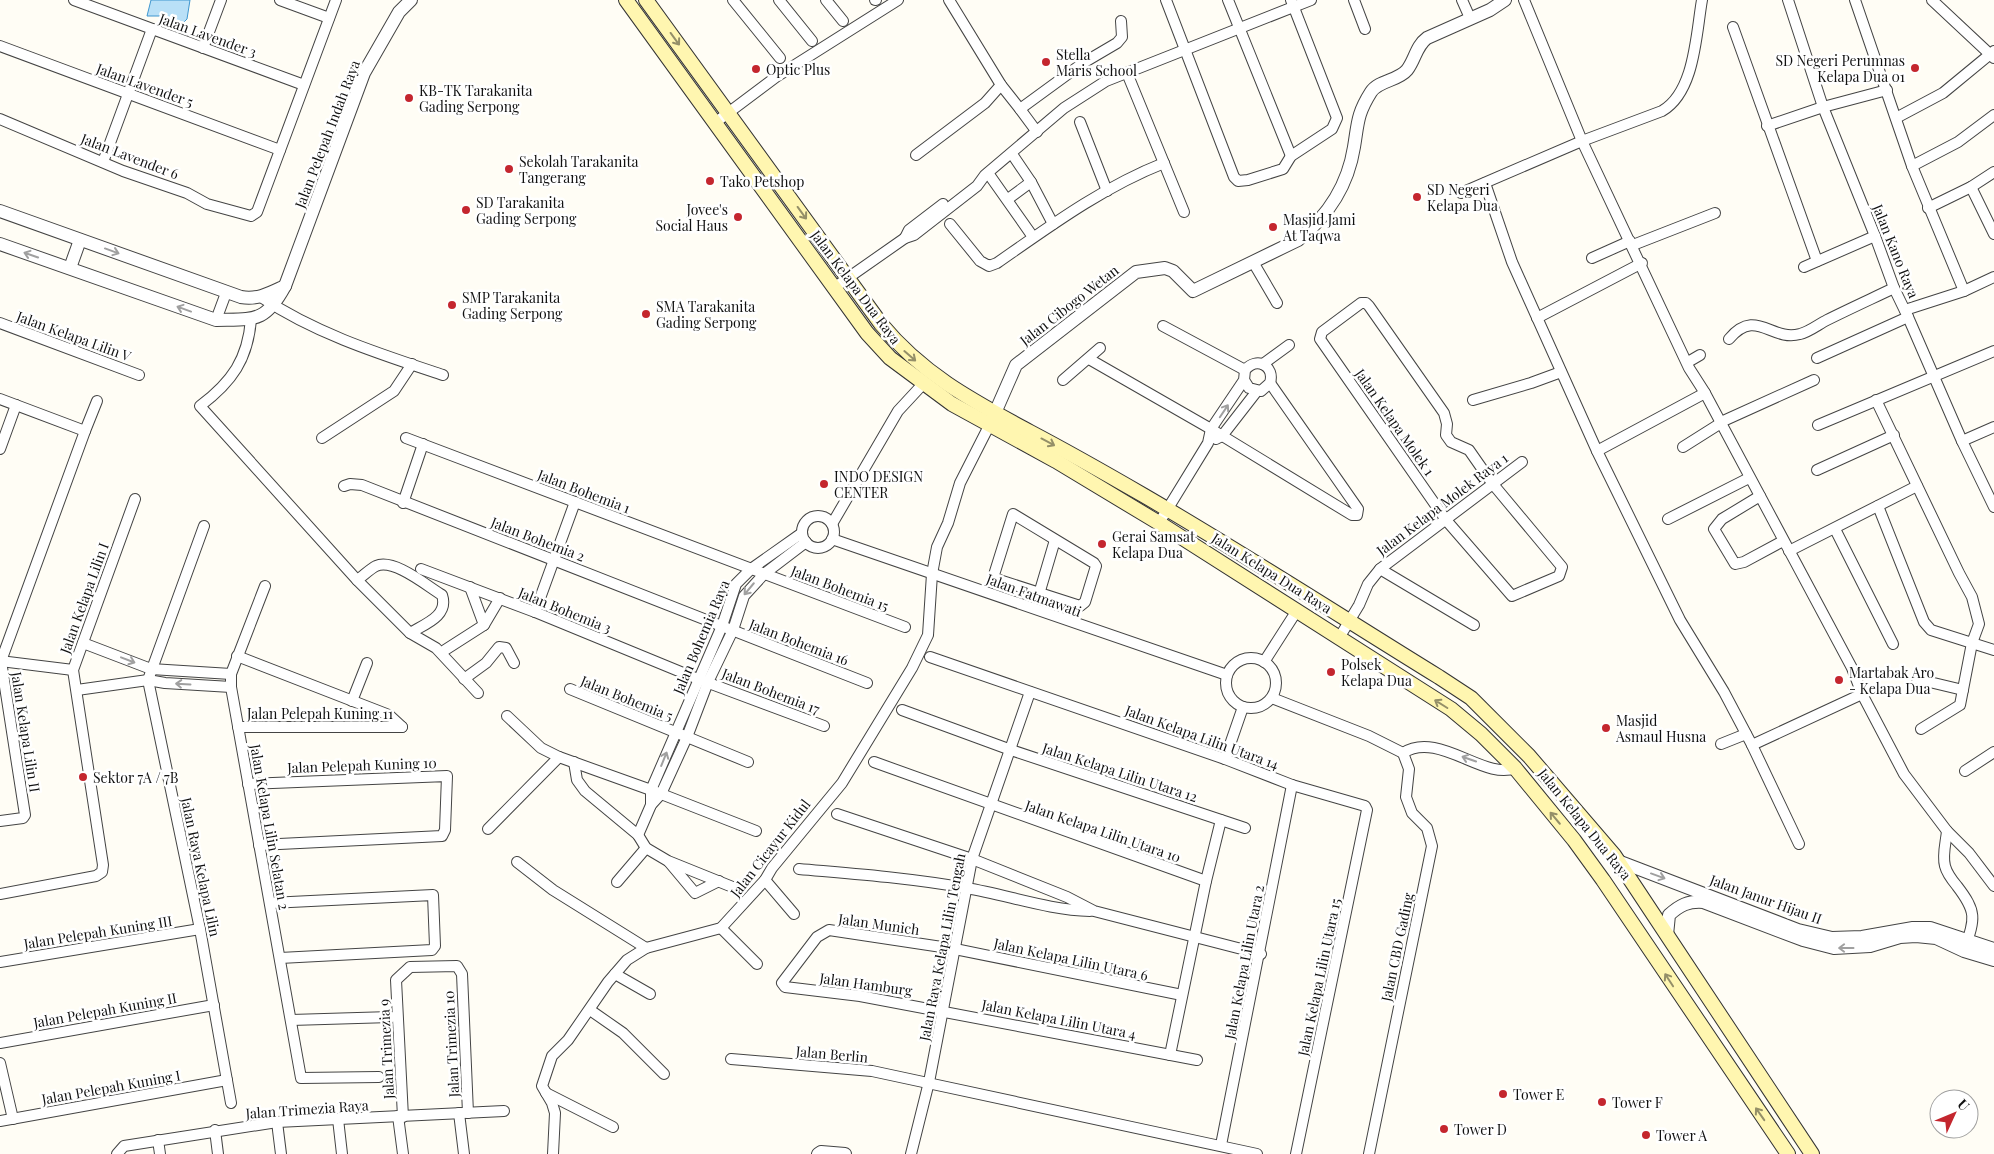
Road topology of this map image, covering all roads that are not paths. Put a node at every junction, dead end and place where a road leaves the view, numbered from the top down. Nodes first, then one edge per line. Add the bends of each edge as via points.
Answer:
1 (74, 0) edge
2 (221, 0) edge
3 (280, 0) edge
4 (336, 0) edge
5 (411, 0) edge
6 (626, 0) edge
7 (646, 0) edge
8 (733, 0) edge
9 (779, 0) edge
10 (826, 0) edge
11 (898, 0) edge
12 (949, 0) edge
13 (1166, 0) edge
14 (1228, 0) edge
15 (1311, 0) edge
16 (1354, 0) edge
17 (1462, 0) edge
18 (1505, 0) edge
19 (1524, 0) edge
20 (1702, 0) edge
21 (1788, 0) edge
22 (1855, 0) edge
23 (1932, 0) edge
24 (1292, 4) edge
25 (101, 5) edge
26 (329, 18) junction
27 (1470, 18) junction
28 (843, 21) dead end
29 (1122, 21) dead end
30 (1733, 27) dead end
31 (1239, 28) junction
32 (1364, 28) dead end
33 (152, 29) junction
34 (812, 41) dead end
35 (0, 46) edge
36 (203, 48) junction
37 (1184, 50) junction
38 (1993, 55) edge
39 (780, 58) dead end
40 (1127, 73) junction
41 (304, 85) junction
42 (1001, 85) junction
43 (1887, 90) junction
44 (128, 93) junction
45 (1823, 107) junction
46 (1020, 109) junction
47 (729, 112) junction
48 (1994, 115) edge
49 (1896, 118) junction
50 (0, 119) edge
51 (716, 122) junction
52 (1080, 122) dead end
53 (1767, 126) junction
54 (1037, 132) junction
55 (1582, 141) junction
56 (280, 150) junction
57 (1012, 154) junction
58 (916, 155) dead end
59 (1291, 156) junction
60 (103, 162) junction
61 (1164, 163) junction
62 (1912, 166) junction
63 (1994, 172) edge
64 (987, 174) junction
65 (1031, 182) junction
66 (1485, 183) junction
67 (1971, 188) junction
68 (1107, 191) junction
69 (1461, 193) dead end
70 (1008, 199) junction
71 (1928, 208) junction
72 (0, 211) edge
73 (1184, 212) dead end
74 (1715, 213) dead end
75 (950, 224) dead end
76 (1053, 224) junction
77 (1993, 227) edge
78 (1875, 236) junction
79 (1034, 237) junction
80 (80, 240) junction
81 (1631, 243) junction
82 (0, 244) edge
83 (1592, 258) dead end
84 (1817, 261) junction
85 (1253, 262) junction
86 (1642, 263) junction
87 (1804, 267) dead end
88 (70, 268) junction
89 (849, 278) junction
90 (1994, 278) edge
91 (285, 286) junction
92 (834, 287) junction
93 (1894, 288) junction
94 (1964, 291) junction
95 (226, 293) junction
96 (261, 297) junction
97 (1277, 303) dead end
98 (274, 306) junction
99 (1906, 314) junction
100 (1537, 318) junction
101 (252, 319) junction
102 (216, 320) junction
103 (0, 323) edge
104 (1164, 326) dead end
105 (1729, 339) dead end
106 (1290, 345) dead end
107 (1100, 348) dead end
108 (1994, 351) edge
109 (1700, 355) dead end
110 (1817, 358) dead end
111 (1089, 359) junction
112 (1688, 362) junction
113 (412, 364) junction
114 (1263, 364) junction
115 (1561, 372) junction
116 (139, 375) dead end
117 (443, 375) dead end
118 (1245, 375) junction
119 (1933, 376) junction
120 (1063, 380) dead end
121 (1814, 380) dead end
122 (1270, 383) junction
123 (923, 384) junction
124 (1257, 391) junction
125 (1705, 393) junction
126 (0, 399) edge
127 (1473, 400) dead end
128 (1876, 400) junction
129 (98, 401) dead end
130 (16, 405) junction
131 (993, 418) junction
132 (1721, 423) junction
133 (1818, 426) dead end
134 (1994, 427) edge
135 (1211, 430) junction
136 (86, 431) junction
137 (1222, 436) junction
138 (1894, 436) junction
139 (322, 438) dead end
140 (406, 438) dead end
141 (1962, 442) junction
142 (1208, 443) junction
143 (424, 444) junction
144 (1683, 447) dead end
145 (0, 449) edge
146 (1597, 452) junction
147 (1522, 462) dead end
148 (1817, 470) dead end
149 (1749, 478) junction
150 (1492, 483) junction
151 (344, 486) dead end
152 (1917, 486) junction
153 (1760, 496) junction
154 (135, 499) dead end
155 (575, 502) junction
156 (403, 503) junction
157 (1878, 506) junction
158 (1994, 507) edge
159 (1168, 509) junction
160 (1668, 519) dead end
161 (1446, 520) junction
162 (1159, 523) junction
163 (832, 524) junction
164 (204, 526) dead end
165 (1835, 529) junction
166 (804, 538) junction
167 (832, 539) junction
168 (1055, 540) junction
169 (1783, 540) junction
170 (1790, 551) junction
171 (554, 559) junction
172 (421, 569) dead end
173 (751, 569) junction
174 (1380, 569) junction
175 (764, 574) junction
176 (932, 574) junction
177 (357, 580) junction
178 (265, 586) dead end
179 (470, 587) junction
180 (1039, 594) junction
181 (500, 598) junction
182 (1059, 600) junction
183 (535, 612) junction
184 (1296, 612) junction
185 (1054, 617) junction
186 (1350, 622) junction
187 (1474, 624) dead end
188 (484, 625) junction
189 (722, 626) junction
190 (905, 627) dead end
191 (733, 630) junction
192 (410, 633) junction
193 (1339, 638) junction
194 (83, 643) junction
195 (1892, 644) dead end
196 (1972, 644) junction
197 (446, 650) dead end
198 (1994, 650) edge
199 (238, 656) junction
200 (930, 657) dead end
201 (0, 661) edge
202 (1264, 662) junction
203 (367, 663) dead end
204 (514, 663) dead end
205 (151, 669) junction
206 (73, 670) junction
207 (231, 674) junction
208 (1227, 676) junction
209 (464, 679) junction
210 (1917, 679) dead end
211 (148, 680) junction
212 (703, 681) junction
213 (867, 683) dead end
214 (231, 687) junction
215 (570, 689) dead end
216 (77, 690) junction
217 (1963, 690) junction
218 (1030, 692) junction
219 (478, 693) dead end
220 (1862, 694) junction
221 (1272, 698) junction
222 (352, 701) junction
223 (1243, 707) junction
224 (902, 710) dead end
225 (507, 716) dead end
226 (238, 726) junction
227 (824, 726) dead end
228 (1921, 729) dead end
229 (674, 732) junction
230 (1746, 734) junction
231 (687, 737) junction
232 (1721, 744) dead end
233 (1752, 745) junction
234 (1011, 750) junction
235 (1994, 752) edge
236 (1403, 753) junction
237 (559, 757) junction
238 (1225, 759) junction
239 (574, 762) junction
240 (748, 762) dead end
241 (874, 762) dead end
242 (1515, 768) junction
243 (1965, 771) dead end
244 (248, 784) junction
245 (1292, 785) junction
246 (656, 792) junction
247 (992, 806) junction
248 (1365, 806) joint
249 (837, 814) dead end
250 (1221, 820) junction
251 (0, 821) edge
252 (1245, 828) dead end
253 (488, 829) dead end
254 (1591, 829) junction
255 (756, 831) dead end
256 (1947, 831) junction
257 (638, 836) junction
258 (1574, 840) junction
259 (1799, 844) dead end
260 (259, 845) junction
261 (646, 848) junction
262 (972, 859) junction
263 (668, 861) junction
264 (1618, 861) junction
265 (517, 862) dead end
266 (799, 869) dead end
267 (765, 880) junction
268 (719, 881) junction
269 (1206, 881) junction
270 (617, 882) dead end
271 (1994, 886) edge
272 (735, 888) dead end
273 (967, 888) junction
274 (0, 894) edge
275 (270, 903) junction
276 (1094, 911) junction
277 (794, 914) dead end
278 (721, 928) junction
279 (200, 929) junction
280 (1667, 935) junction
281 (1195, 938) junction
282 (1968, 940) junction
283 (646, 948) junction
284 (955, 949) junction
285 (1994, 949) edge
286 (1260, 954) junction
287 (280, 958) junction
288 (1994, 960) edge
289 (0, 962) edge
290 (757, 964) dead end
291 (462, 974) joint
292 (615, 974) junction
293 (785, 987) joint
294 (650, 994) dead end
295 (1182, 996) junction
296 (214, 1006) junction
297 (590, 1010) junction
298 (942, 1010) junction
299 (391, 1017) dead end
300 (291, 1020) junction
301 (0, 1043) edge
302 (1170, 1055) junction
303 (731, 1059) dead end
304 (1197, 1060) dead end
305 (0, 1063) edge
306 (664, 1074) dead end
307 (379, 1077) dead end
308 (227, 1080) junction
309 (929, 1082) junction
310 (545, 1093) junction
311 (231, 1103) dead end
312 (504, 1111) dead end
313 (464, 1113) junction
314 (401, 1117) junction
315 (13, 1119) junction
316 (338, 1119) junction
317 (0, 1121) edge
318 (277, 1122) junction
319 (613, 1126) dead end
320 (215, 1130) junction
321 (158, 1140) junction
322 (1221, 1145) junction
323 (117, 1154) edge
324 (160, 1154) edge
325 (218, 1154) edge
326 (281, 1154) edge
327 (342, 1154) edge
328 (403, 1154) edge
329 (464, 1154) edge
330 (554, 1154) edge
331 (818, 1154) edge
332 (845, 1154) edge
333 (910, 1154) edge
334 (1257, 1154) edge
335 (1296, 1154) edge
336 (1369, 1154) edge
337 (1788, 1154) edge
338 (1812, 1154) edge

1 - 25 street, Jalan Lavender 3
2 - 36 street
3 - 26 street
4 - 26 street
5 - 91 street, Jalan Pelepah Indah Raya via 399,12 364,72
6 - 51 main road, Jalan Kelapa Dua Raya
7 -> 47 main road, Jalan Kelapa Dua Raya
8 - 39 street
9 - 34 street
10 - 28 street
11 - 47 street via 776,77
12 - 42 street
13 - 37 street
14 - 31 street
15 - 24 street
16 - 32 street
17 - 27 street
18 - 27 street, Jalan Cibogo Wetan
19 - 55 street
20 - 55 street via 1686,81 1677,100 1662,111
21 - 45 street, Jalan Kano Raya
22 - 43 street
23 - 38 street
24 - 31 street
24 - 59 street via 1337,123
25 - 33 street, Jalan Lavender 3
26 - 41 street
27 - 85 street, Jalan Cibogo Wetan via 1427,38 1404,72 1373,90 1357,118 1353,151 1333,206 1298,240
29 - 46 street via 1122,37 1117,43 1083,62
30 - 53 street
31 - 37 street
31 - 59 street
33 - 36 street, Jalan Lavender 3
33 - 44 street
35 - 44 street, Jalan Lavender 5
36 - 41 street, Jalan Lavender 3
37 - 40 street
37 - 59 street via 1236,180 1248,180 1283,169
38 - 49 street via 1943,93
40 - 54 street via 1106,81 1064,108
40 - 61 street
41 - 56 street
42 - 46 street
42 - 58 street via 985,103
43 - 45 street
43 - 49 street
44 - 56 street, Jalan Lavender 5
44 - 60 street
45 - 53 street
45 - 78 street, Jalan Kano Raya
46 - 54 street
47 - 51 street
47 -> 89 main road, Jalan Kelapa Dua Raya
48 - 62 street via 1958,142
49 - 62 street
50 - 60 street, Jalan Lavender 6
51 - 92 main road, Jalan Kelapa Dua Raya
52 - 68 street
53 - 84 street
54 - 57 street
55 - 66 street
55 - 81 street
56 - 60 street, Jalan Lavender 6 via 257,212 251,216 207,204 187,192
57 - 64 street
57 - 65 street
61 - 68 street
61 - 73 street
62 - 71 street
63 - 67 street
64 - 70 street
64 - 89 street via 977,186 914,236 905,238
65 - 70 street
65 - 76 street
66 - 69 street
66 - 100 street via 1512,262
67 - 71 street
67 - 77 street
68 - 76 street
70 - 79 street
71 - 94 street
72 - 80 street
74 - 81 street
75 - 79 street via 980,262 989,266
76 - 79 street
78 - 84 street
78 - 93 street, Jalan Kano Raya
80 - 88 street
80 -> 95 street
81 - 83 street
81 - 86 street
88 -> 82 street
84 - 87 street
85 - 97 street
85 - 131 street, Jalan Cibogo Wetan via 1193,291 1173,271 1165,268 1136,272 1016,365
86 - 100 street
86 - 112 street
102 -> 88 street
89 - 92 street
89 -> 131 main road, Jalan Kelapa Dua Raya via 902,348
90 - 94 street
91 - 96 street
91 - 98 street, Jalan Pelepah Indah Raya
92 - 123 main road, Jalan Kelapa Dua Raya via 867,333 890,358
93 - 99 street, Jalan Kano Raya
93 - 105 street via 1800,334 1750,324 1738,328
94 - 99 street
95 - 96 street via 252,299
95 - 102 street
96 - 98 street
98 - 101 street
98 - 113 street via 349,342
99 - 110 street
99 - 119 street, Jalan Kano Raya
100 - 115 street
101 - 102 street
101 - 177 street via 249,344 229,380 200,406
103 - 116 street, Jalan Kelapa Lilin V
104 - 118 street
106 - 114 street
107 - 111 street
108 - 119 street
109 - 112 street
111 - 120 street
111 - 135 street
112 - 125 street
113 - 117 street
113 - 139 street via 394,391
114 - 118 street via 1253,363
114 - 122 street via 1271,372
115 - 127 street
115 - 146 street
118 - 124 street via 1249,388
135 -> 118 street
119 - 128 street
119 - 141 street, Jalan Kano Raya
121 - 132 street
122 - 124 street
122 - 137 street via 1358,509 1357,514 1352,515
123 - 131 main road, Jalan Kelapa Dua Raya via 952,404
123 - 163 street via 898,411
124 - 137 street
125 - 132 street
125 - 146 street
126 - 130 street
128 - 133 street
128 - 138 street
129 - 136 street, Jalan Kelapa Lilin II
130 - 136 street
130 - 145 street
131 -> 159 main road, Jalan Kelapa Dua Raya
131 - 162 main road, Jalan Kelapa Dua Raya
131 - 176 street, Jalan Cicayur Kidul via 960,483
132 - 144 street
132 - 149 street
134 - 141 street
135 - 137 street
135 - 142 street
136 - 201 street, Jalan Kelapa Lilin II
137 - 142 street
138 - 148 street
138 - 152 street
140 - 143 street, Jalan Bohemia 1
141 - 158 street, Jalan Kano Raya
142 - 159 street
143 - 155 street, Jalan Bohemia 1
143 - 156 street
146 - 230 street via 1680,620
147 - 150 street, Jalan Kelapa Molek Raya 1
149 - 153 street
149 - 160 street
150 - 161 street, Jalan Kelapa Molek Raya 1
150 - 161 street, Jalan Kelapa Molek 1 via 1562,567 1559,576 1514,597
150 - 161 street, Jalan Kelapa Molek 1 via 1469,450 1451,442 1446,435 1448,424 1444,413 1366,303 1360,303 1322,332 1320,340
151 - 156 street, Jalan Bohemia 2 via 362,485
152 - 157 street
152 - 196 street via 1972,597 1979,624
153 - 169 street
153 - 169 street via 1722,519 1714,529 1734,564 1744,562
154 - 194 street, Jalan Kelapa Lilin I
155 - 171 street
155 - 173 street, Jalan Bohemia 1
156 - 171 street, Jalan Bohemia 2
157 - 165 street
157 - 196 street via 1924,622 1930,630
159 - 162 street
159 - 186 main road, Jalan Kelapa Dua Raya
161 - 174 street, Jalan Kelapa Molek Raya 1
162 - 184 main road, Jalan Kelapa Dua Raya
163 - 166 street via 824,517 813,517 805,523
163 - 167 street
164 - 205 street, Jalan Raya Kelapa Lilin
165 - 170 street
165 - 195 street
166 - 167 street via 820,548
166 - 173 street, Jalan Bohemia Raya
166 - 175 street, Jalan Bohemia Raya
167 - 176 street, Jalan Fatmawati
168 - 180 street
168 - 180 street via 1014,514 993,578
168 - 182 street via 1096,566 1086,602 1080,606
169 - 170 street
170 - 220 street via 1852,668
171 - 183 street
171 - 189 street, Jalan Bohemia 2
172 - 179 street, Jalan Bohemia 3
173 - 175 street, Jalan Bohemia 1
173 - 189 street, Jalan Bohemia Raya via 736,584
174 - 186 street, Jalan Kelapa Molek Raya 1 via 1368,584
174 - 187 street
175 - 190 street, Jalan Bohemia 15
175 -> 191 street, Jalan Bohemia Raya via 744,596
176 - 185 street, Jalan Fatmawati
176 - 267 street, Jalan Cicayur Kidul via 928,635 912,668 842,783
177 - 192 street
177 - 192 street via 376,566 388,565 442,595 441,612
178 - 199 street, Jalan Kelapa Lilin Selatan 2
179 - 181 street, Jalan Bohemia 3
179 - 188 street
180 - 182 street
181 - 183 street, Jalan Bohemia 3
181 - 188 street
182 - 185 street
183 - 212 street, Jalan Bohemia 3
184 - 193 main road, Jalan Kelapa Dua Raya
184 - 202 street
185 - 208 street, Jalan Fatmawati
186 - 193 street, Jalan Kelapa Molek Raya 1
186 - 254 main road, Jalan Kelapa Dua Raya via 1471,698 1529,756
188 - 197 street
189 - 191 street, Jalan Bohemia 16
189 - 212 street, Jalan Bohemia Raya
191 - 212 street, Jalan Bohemia Raya
191 - 213 street, Jalan Bohemia 16
192 - 209 street via 436,648
242 -> 193 main road, Jalan Kelapa Dua Raya via 1451,709
194 -> 205 street
194 - 206 street, Jalan Kelapa Lilin I
196 - 198 street
196 - 217 street
199 - 207 street, Jalan Kelapa Lilin Selatan 2
199 - 222 street, Jalan Pelepah Kuning 11
200 - 218 street, Jalan Kelapa Lilin Utara 14
201 - 206 street
201 - 251 street, Jalan Kelapa Lilin II via 25,815
202 - 208 street via 1252,658 1239,661
202 - 221 street via 1271,667 1277,682
203 - 222 street
204 - 209 street via 506,648 499,647 486,663
205 - 207 street
205 - 211 street, Jalan Raya Kelapa Lilin
206 - 216 street, Jalan Kelapa Lilin I
207 - 214 street, Jalan Kelapa Lilin Selatan 2
208 - 223 street via 1229,694
209 - 219 street
210 - 217 street
214 -> 211 street
211 - 216 street
211 - 279 street, Jalan Raya Kelapa Lilin
212 - 227 street, Jalan Bohemia 17
212 - 229 street, Jalan Bohemia Raya
212 - 231 street, Jalan Bohemia Raya
214 - 226 street, Jalan Kelapa Lilin Selatan 2
215 - 229 street, Jalan Bohemia 5
216 - 274 street, Jalan Kelapa Lilin I via 102,872 96,876
217 - 228 street via 1958,707
218 - 234 street, Jalan Raya Kelapa Lilin Tengah
218 - 238 street, Jalan Kelapa Lilin Utara 14
220 - 233 street
220 - 256 street via 1904,774
221 - 223 street via 1259,707
221 - 236 street via 1369,736
222 - 226 street, Jalan Pelepah Kuning 11 via 389,715 402,727
223 - 238 street
224 - 234 street, Jalan Kelapa Lilin Utara 12
225 - 237 street via 541,748
226 - 244 street, Jalan Kelapa Lilin Selatan 2
229 - 231 street, Jalan Bohemia 5
246 -> 229 street, Jalan Bohemia Raya
230 - 232 street
230 - 233 street
231 - 240 street, Jalan Bohemia 5
231 - 246 street, Jalan Bohemia Raya
233 - 259 street
234 - 247 street, Jalan Raya Kelapa Lilin Tengah
234 - 250 street, Jalan Kelapa Lilin Utara 12
235 - 243 street
242 -> 236 street via 1500,771 1421,746
236 - 336 street, Jalan CBD Gading via 1409,769 1406,797 1412,813 1427,828 1432,846
237 - 239 street
237 - 253 street
238 - 245 street, Jalan Kelapa Lilin Utara 14
239 - 246 street
239 - 257 street via 577,780 585,791
241 - 247 street, Jalan Kelapa Lilin Utara 10
258 -> 242 main road, Jalan Kelapa Dua Raya
244 - 260 street, Jalan Kelapa Lilin Selatan 2
244 - 260 street, Jalan Pelepah Kuning 10 via 447,776 442,836
245 - 248 street, Jalan Kelapa Lilin Utara 14
245 - 286 street, Jalan Kelapa Lilin Utara 2
246 - 255 street
246 - 257 street, Jalan Bohemia Raya
247 - 262 street, Jalan Raya Kelapa Lilin Tengah
247 - 269 street, Jalan Kelapa Lilin Utara 10
248 - 335 street, Jalan Kelapa Lilin Utara 15 via 1367,810
249 - 262 street
250 - 252 street, Jalan Kelapa Lilin Utara 12
250 - 269 street
254 - 258 main road
254 - 264 main road, Jalan Kelapa Dua Raya
256 - 271 street
256 - 282 street via 1943,859 1945,869 1965,897 1972,914
257 - 261 street
337 -> 258 main road, Jalan Kelapa Dua Raya
260 - 275 street, Jalan Kelapa Lilin Selatan 2
261 - 263 street
261 - 270 street
262 - 273 street, Jalan Raya Kelapa Lilin Tengah
262 - 276 street
263 - 268 street
263 - 268 street via 694,893
264 - 280 main road, Jalan Kelapa Dua Raya
264 -> 282 street, Jalan Janur Hijau II via 1798,930 1832,938 1930,928
265 - 283 street via 552,890
266 - 273 street via 892,877
267 - 277 street
267 - 278 street, Jalan Cicayur Kidul
268 - 272 street
269 - 281 street
273 - 276 street via 1063,910
273 - 284 street, Jalan Raya Kelapa Lilin Tengah
275 - 287 street, Jalan Kelapa Lilin Selatan 2
275 - 287 street via 433,895 436,946 432,950
276 - 281 street
278 - 283 street
278 - 290 street
279 - 289 street, Jalan Pelepah Kuning III
279 - 296 street, Jalan Raya Kelapa Lilin
282 -> 280 street, Jalan Janur Hijau II via 1916,936 1870,946 1834,948 1803,940 1703,902 1691,901 1669,915
280 - 338 main road, Jalan Kelapa Dua Raya
281 - 286 street
281 - 295 street
282 - 285 street, Jalan Janur Hijau II
282 - 288 street, Jalan Janur Hijau II
283 - 292 street via 627,960
284 - 293 street, Jalan Munich via 829,930 817,937 782,983
284 - 295 street, Jalan Kelapa Lilin Utara 6
284 - 298 street, Jalan Raya Kelapa Lilin Tengah
286 - 322 street, Jalan Kelapa Lilin Utara 2
287 - 300 street, Jalan Kelapa Lilin Selatan 2
291 - 313 street, Jalan Trimezia 10
291 - 314 street, Jalan Trimezia 9 via 457,966 410,967 396,980
292 - 294 street
292 - 297 street
293 - 298 street, Jalan Hamburg
295 - 302 street
296 - 301 street, Jalan Pelepah Kuning II
296 - 308 street, Jalan Raya Kelapa Lilin
297 - 306 street via 622,1034
297 - 310 street via 552,1056 542,1086
298 - 302 street, Jalan Kelapa Lilin Utara 4
298 - 309 street, Jalan Raya Kelapa Lilin Tengah
299 - 300 street
300 - 307 street, Jalan Kelapa Lilin Selatan 2 via 301,1078
302 - 304 street, Jalan Kelapa Lilin Utara 4
303 - 309 street, Jalan Berlin via 872,1071
305 - 315 street
308 - 311 street, Jalan Raya Kelapa Lilin
308 - 315 street, Jalan Pelepah Kuning I
309 - 322 street
309 - 333 street, Jalan Raya Kelapa Lilin Tengah
310 - 319 street
310 - 330 street via 555,1112
312 - 313 street, Jalan Trimezia Raya
313 - 314 street, Jalan Trimezia Raya
313 - 329 street, Jalan Trimezia 10
314 - 316 street, Jalan Trimezia Raya
314 - 328 street, Jalan Trimezia 9
315 - 317 street, Jalan Pelepah Kuning I
316 - 318 street, Jalan Trimezia Raya
316 - 327 street
318 - 320 street, Jalan Trimezia Raya
318 - 326 street
320 - 321 street, Jalan Trimezia Raya
320 - 325 street
321 - 323 street, Jalan Trimezia Raya via 124,1146
321 - 324 street
322 - 334 street
331 - 332 street

